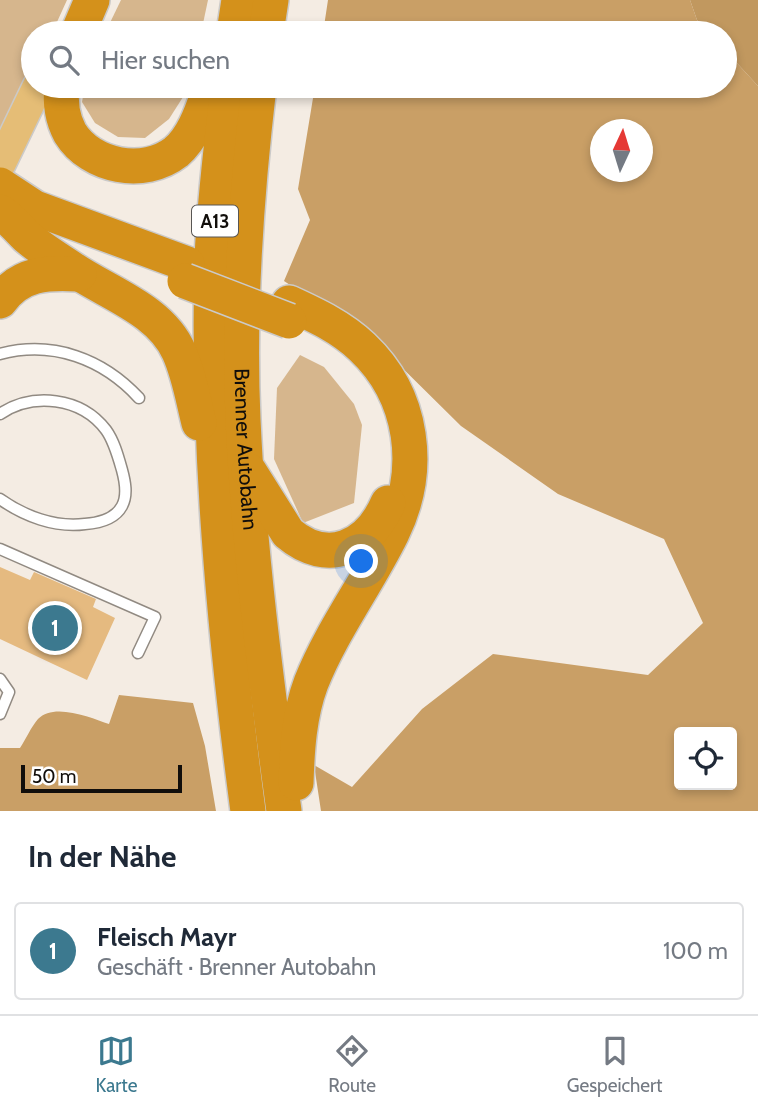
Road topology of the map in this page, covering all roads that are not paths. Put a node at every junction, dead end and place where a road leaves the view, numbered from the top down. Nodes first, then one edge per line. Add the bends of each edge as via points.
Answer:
1 (77, 0) edge
2 (92, 0) edge
3 (271, 0) edge
4 (67, 21) edge
5 (83, 21) edge
6 (246, 21) edge
7 (32, 98) edge
8 (62, 98) edge
9 (207, 98) edge
10 (227, 98) edge
11 (258, 98) edge
12 (0, 165) edge
13 (0, 185) edge
14 (21, 220) edge
15 (79, 274) junction
16 (0, 301) edge
17 (289, 312) junction
18 (0, 354) edge
19 (139, 398) dead end
20 (0, 414) edge
21 (231, 468) junction
22 (0, 499) edge
23 (0, 549) edge
24 (138, 653) dead end
25 (0, 679) edge
26 (0, 713) edge
27 (287, 722) junction
28 (248, 811) edge
29 (284, 811) edge
30 (295, 811) edge

1 - 4 main road
2 - 5 highway
3 - 6 highway
7 - 12 main road
8 - 9 highway via 63,116 81,147 103,160 140,166 169,156 185,142
10 - 21 highway, Brenner Autobahn / A13 via 212,258 211,356
11 - 21 highway, Brenner Autobahn / A13
13 - 14 highway
14 - 15 highway
14 - 17 highway
15 - 16 highway via 27,277
15 - 21 highway via 140,309 168,334 186,370 199,424
17 - 21 highway via 341,349 376,388 394,442 389,500 378,523 362,540 338,550 317,549 288,533
17 - 27 highway via 344,333 362,347 399,399 411,447 401,512 310,687
18 - 19 lane via 32,349 75,355 110,371
20 - 22 lane via 25,402 47,400 84,411 107,431 126,494 114,516 78,525 40,519
21 - 27 highway, Brenner Autobahn / A13
21 - 28 highway, Brenner Autobahn / A13 via 237,729
23 - 24 lane via 155,617
25 - 26 lane via 9,692
27 - 29 highway, Brenner Autobahn / A13
27 - 30 highway via 296,761

